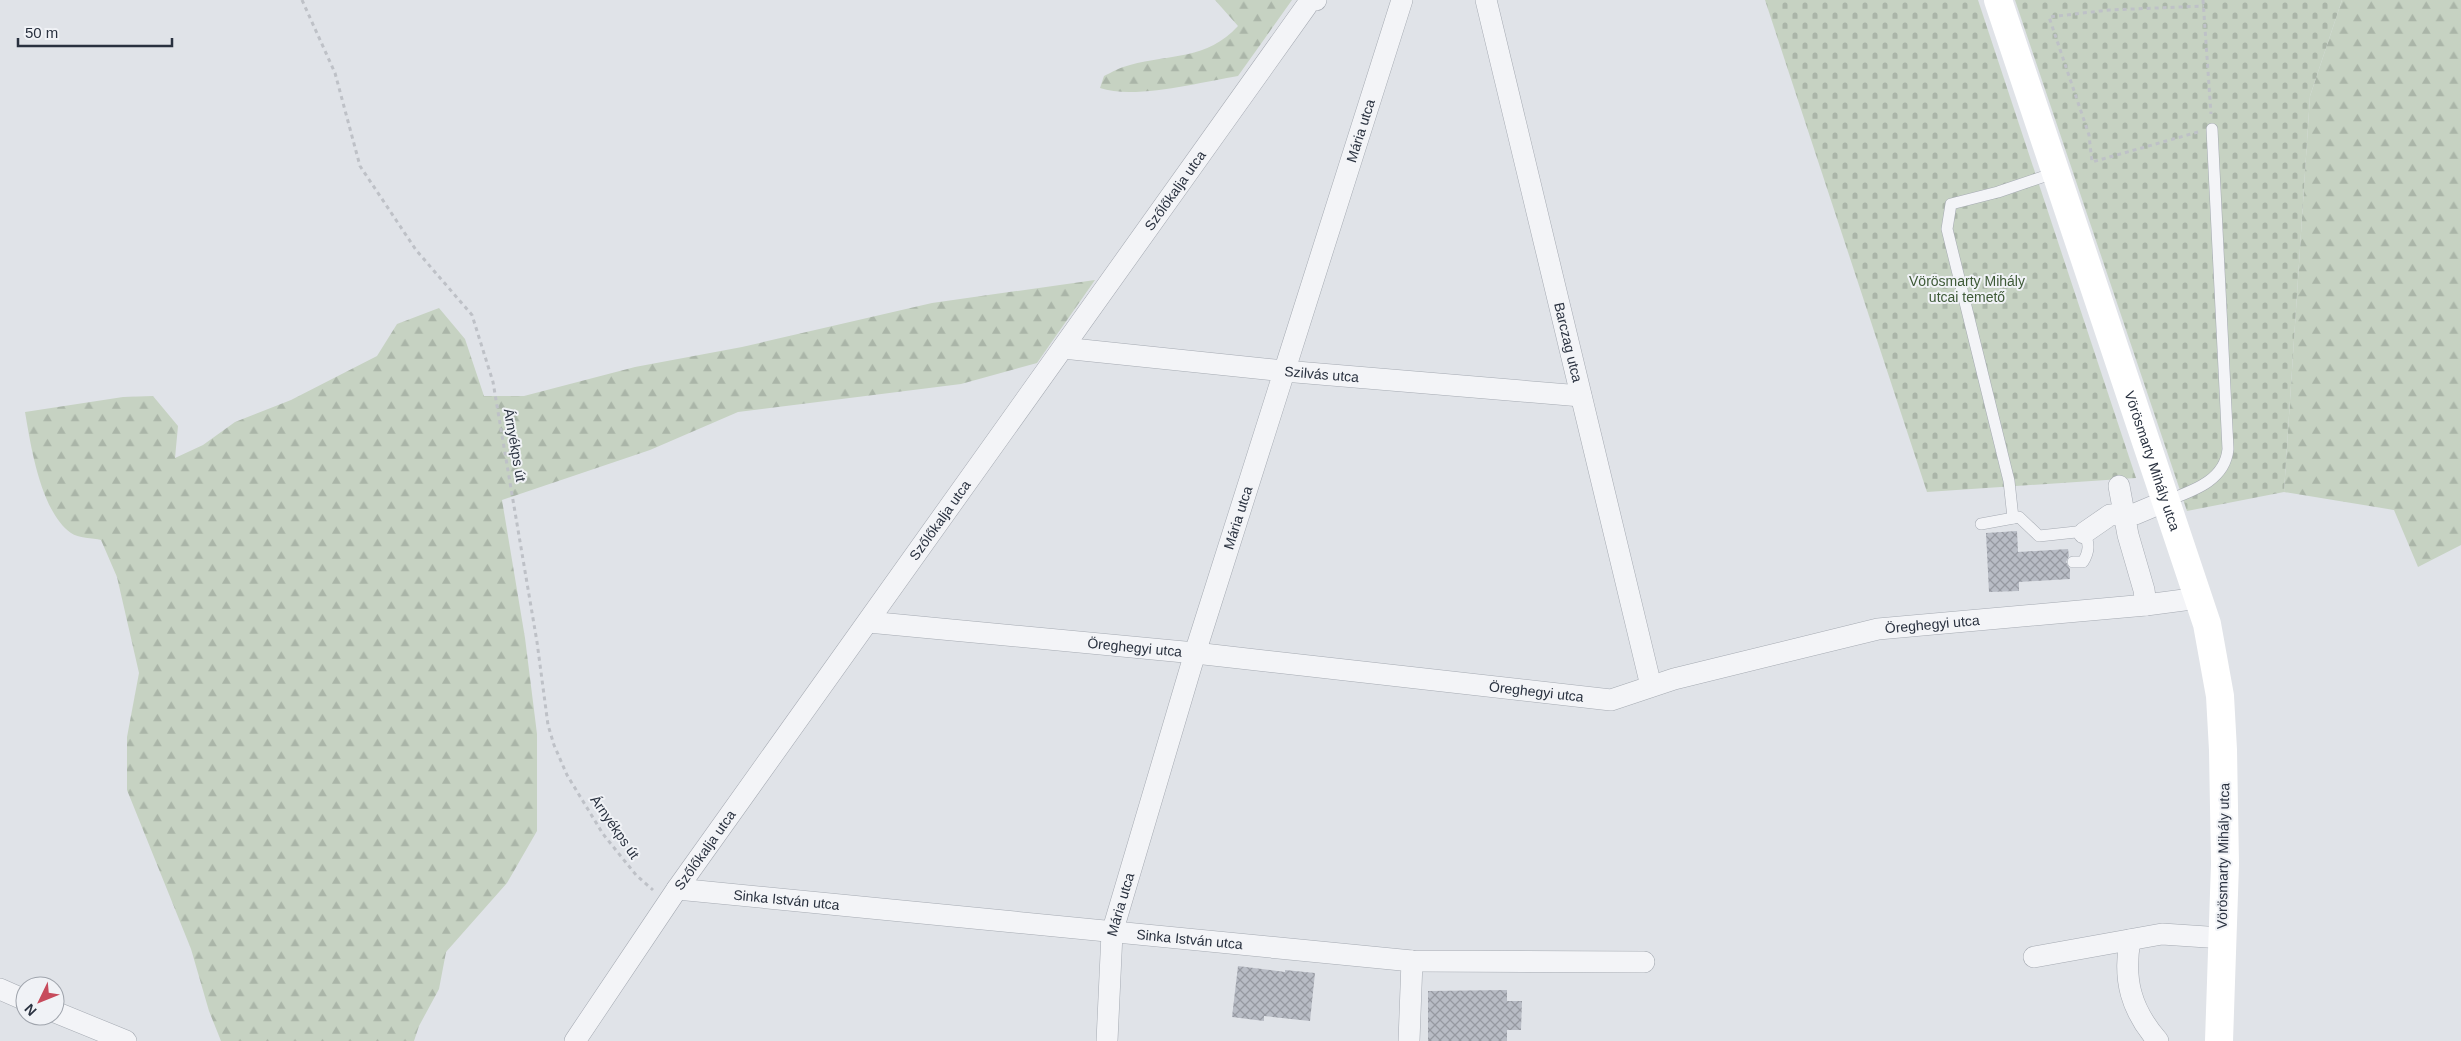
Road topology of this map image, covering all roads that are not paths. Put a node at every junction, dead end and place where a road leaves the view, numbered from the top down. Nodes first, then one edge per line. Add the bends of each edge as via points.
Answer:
1 (1402, 0) edge
2 (1486, 0) edge
3 (1998, 0) edge
4 (1313, 1) edge
5 (2212, 129) road end
6 (2054, 173) junction
7 (1063, 348) junction
8 (1284, 371) junction
9 (1581, 396) junction
10 (2119, 486) dead end
11 (2166, 501) junction
12 (2124, 514) junction
13 (2013, 518) junction
14 (1981, 524) dead end
15 (2084, 533) junction
16 (2073, 562) dead end
17 (2199, 598) junction
18 (2146, 605) junction
19 (868, 622) junction
20 (1195, 653) junction
21 (1651, 686) junction
22 (672, 896) junction
23 (1112, 933) junction
24 (2222, 938) junction
25 (2130, 940) junction
26 (2034, 957) dead end
27 (1412, 960) junction
28 (1644, 962) dead end
29 (0, 989) edge
30 (15, 996) edge
31 (65, 1016) edge
32 (126, 1041) edge
33 (575, 1041) edge
34 (1107, 1041) edge
35 (1409, 1041) edge
36 (2158, 1041) edge
37 (2219, 1041) edge

1 - 8 street, Mária utca
2 - 9 street, Barczag utca
3 - 6 main road, Vörösmarty Mihály utca
4 - 7 street, Szőlőkalja utca
5 - 11 lane via 2227,462 2209,482
6 - 11 main road, Vörösmarty Mihály utca
6 - 13 lane via 1951,204 1947,229 2008,481
7 - 8 street, Szilvás utca
7 - 19 street, Szőlőkalja utca
8 - 9 street, Szilvás utca
8 - 20 street, Mária utca
9 - 21 street, Barczag utca
10 - 12 street
11 - 12 street via 2135,514
11 - 17 main road, Vörösmarty Mihály utca
12 - 15 street via 2110,515
12 - 18 street
13 - 14 lane
13 - 15 lane via 2019,517 2040,536
15 - 16 lane via 2089,542 2088,554 2083,562
17 - 18 street, Öreghegyi utca
17 - 24 main road, Vörösmarty Mihály utca via 2207,624 2220,705 2225,864
18 - 21 street, Öreghegyi utca via 1878,629
19 - 20 street, Öreghegyi utca
19 - 22 street, Szőlőkalja utca
20 - 21 street, Öreghegyi utca via 1611,700
20 - 23 street, Mária utca
22 - 23 street, Sinka István utca
22 - 33 street, Szőlőkalja utca
23 - 27 street, Sinka István utca
23 - 34 street, Mária utca
24 - 25 street, Vörösmarty Mihály utca via 2162,934
24 - 37 main road, Vörösmarty Mihály utca
25 - 26 street, Vörösmarty Mihály utca
25 - 36 street via 2126,960 2129,993 2148,1030
27 - 28 street, Sinka István utca
27 - 35 street
29 - 30 street
31 - 32 street

